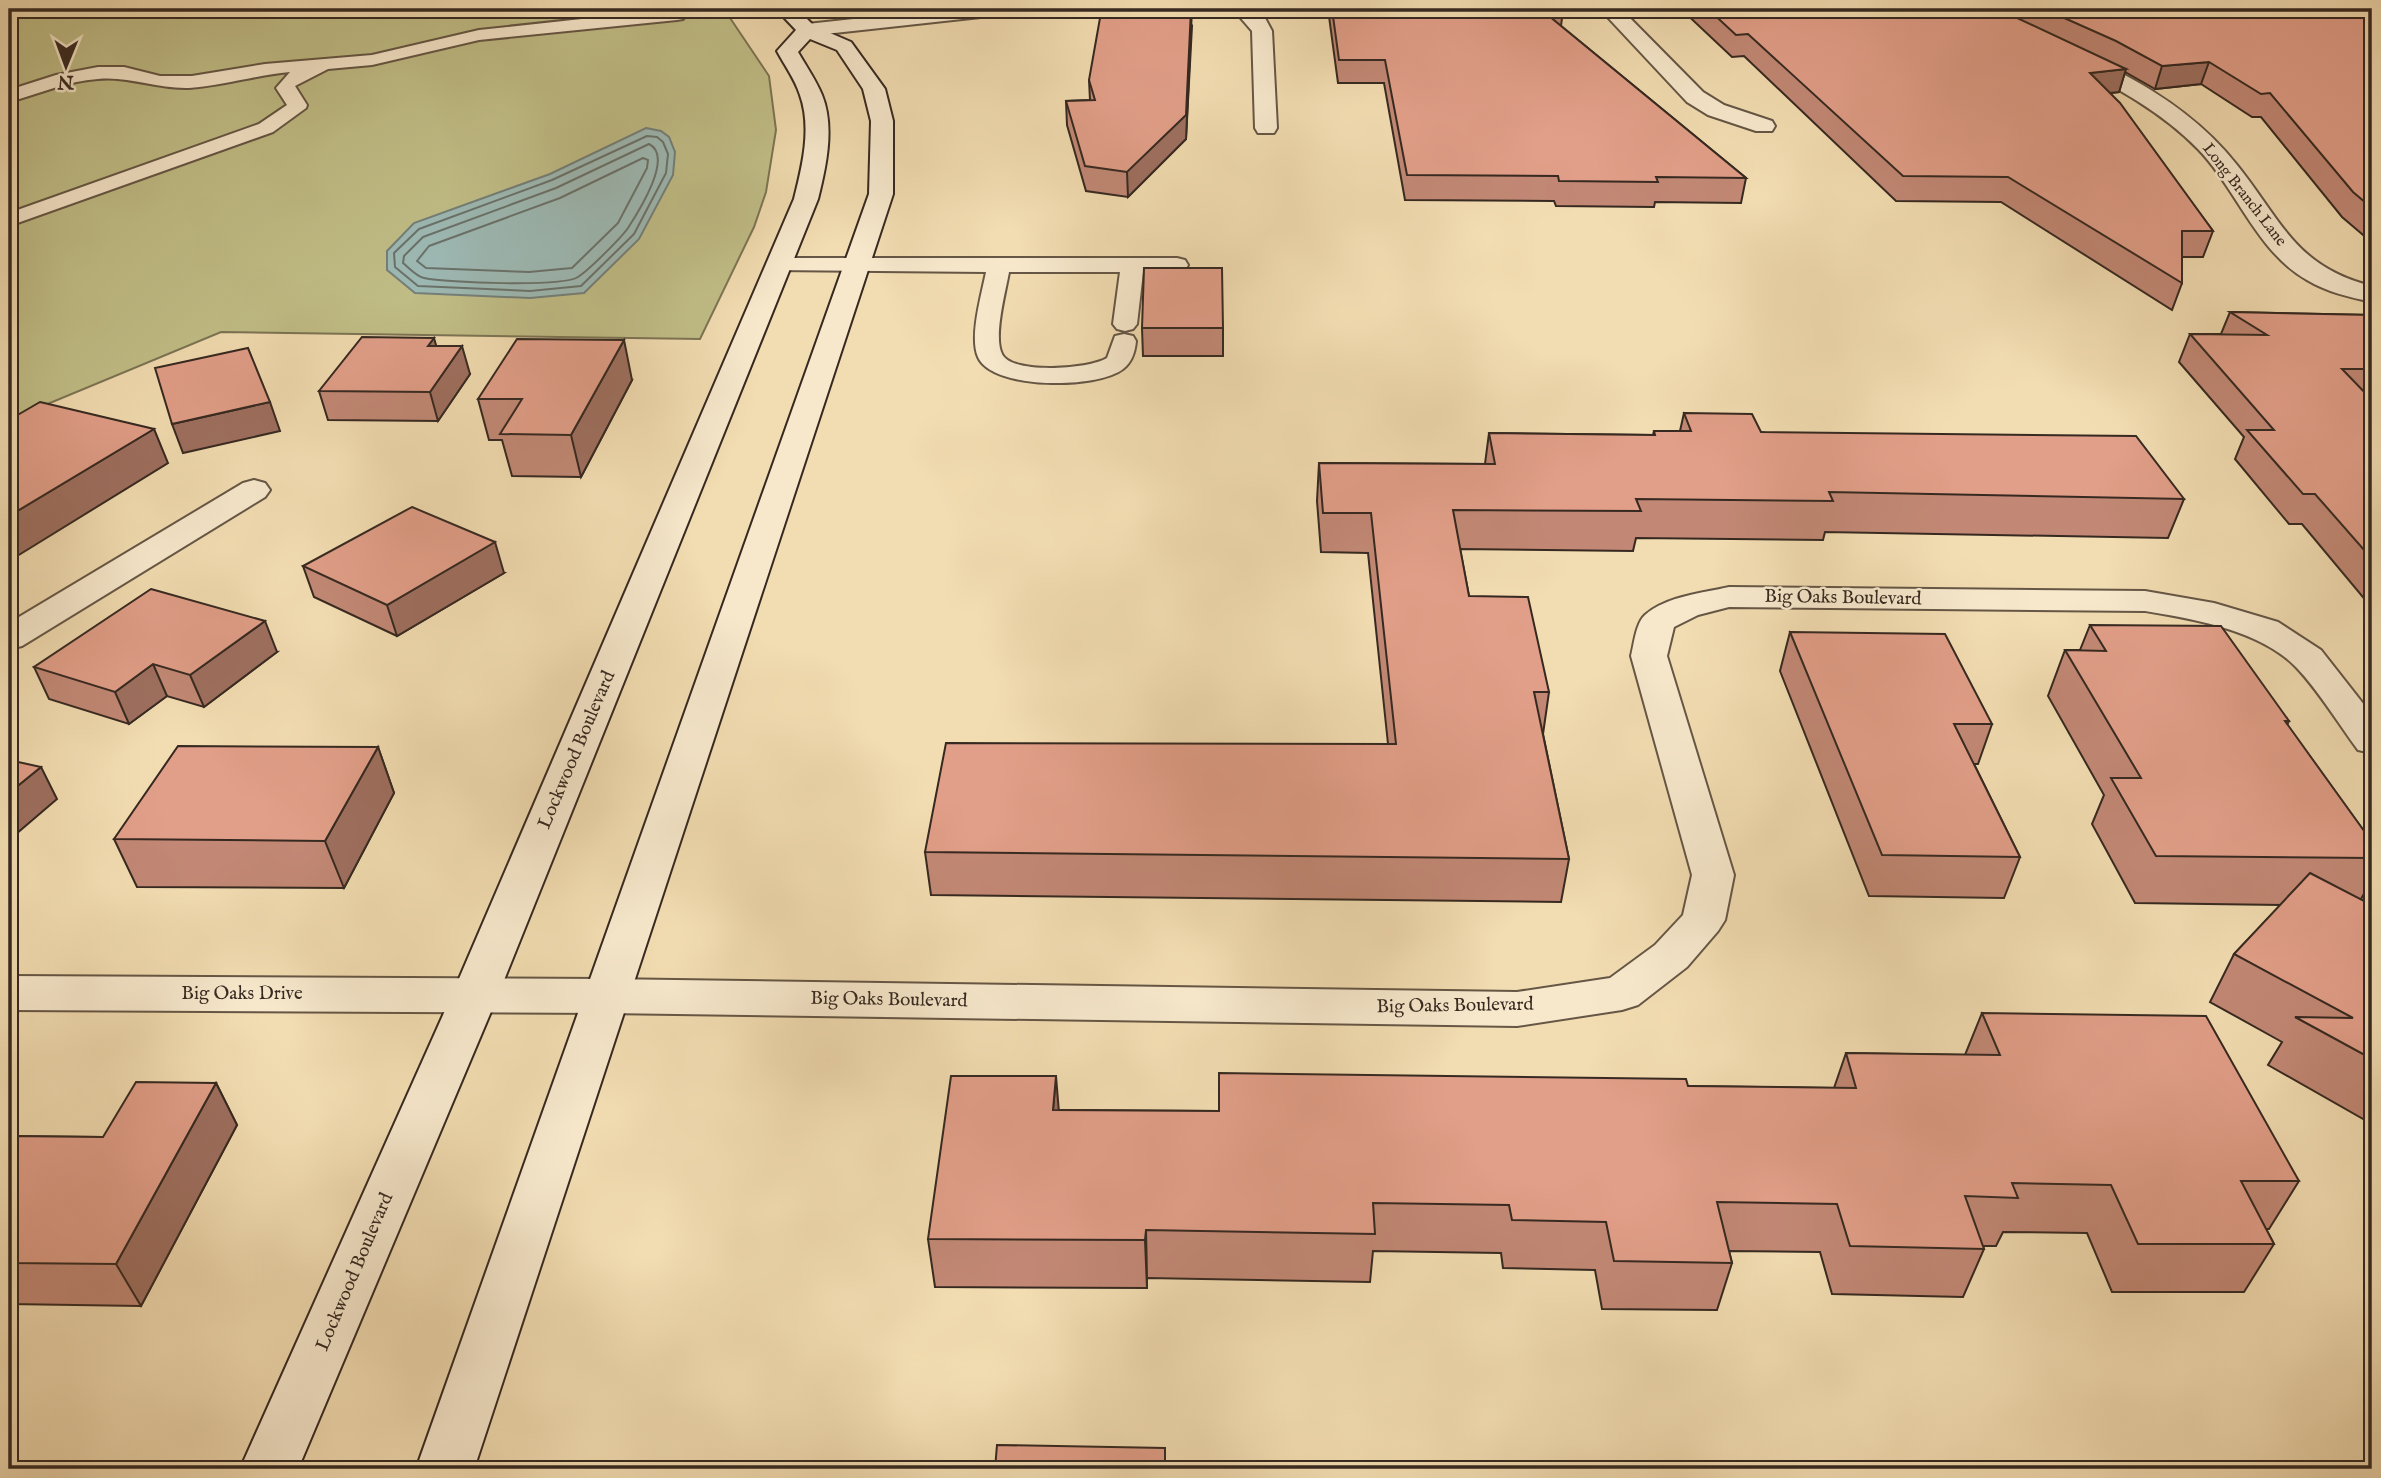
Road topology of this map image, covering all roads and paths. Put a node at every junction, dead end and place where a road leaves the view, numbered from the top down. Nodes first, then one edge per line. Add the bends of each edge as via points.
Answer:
1 (683, 9) edge
2 (999, 9) edge
3 (1243, 9) edge
4 (1610, 9) edge
5 (797, 19) edge
6 (2055, 50) edge
7 (342, 64) junction
8 (9, 96) edge
9 (1764, 126) dead end
10 (1266, 128) dead end
11 (9, 220) edge
12 (779, 265) junction
13 (999, 265) junction
14 (1132, 265) junction
15 (1177, 265) edge
16 (856, 266) junction
17 (2372, 294) edge
18 (254, 490) dead end
19 (9, 638) edge
20 (2372, 741) edge
21 (9, 993) edge
22 (475, 995) junction
23 (606, 996) junction
24 (269, 1469) edge
25 (446, 1469) edge

1 - 7 lane via 664,17 461,38
2 - 5 street
3 - 10 street via 1262,31
4 - 9 street via 1695,97 1716,110
5 - 12 street, Lockwood Boulevard via 787,51 812,98 815,164 807,198
5 - 16 street via 844,46 874,89 882,121 881,194
6 - 17 street, Long Branch Lane via 2141,91 2174,114 2210,148 2293,260 2316,277
7 - 8 lane via 265,69 182,82 99,74 63,79
7 - 11 lane via 291,80 285,88 296,108 253,134
12 - 16 lane
12 - 22 street, Lockwood Boulevard
13 - 14 lane
13 - 14 lane via 989,355 1011,370 1043,375 1111,367 1124,352
13 - 16 lane
14 - 15 lane
16 - 23 street
18 - 19 street
20 - 23 street, Big Oaks Boulevard via 2308,658 2265,630 2202,610 2146,601 1729,597 1686,607 1658,622 1649,656 1713,875 1703,920 1671,956 1622,993 1517,1009
21 - 22 street, Big Oaks Drive
22 - 23 street, Big Oaks Boulevard
22 - 24 street, Lockwood Boulevard
23 - 25 street

